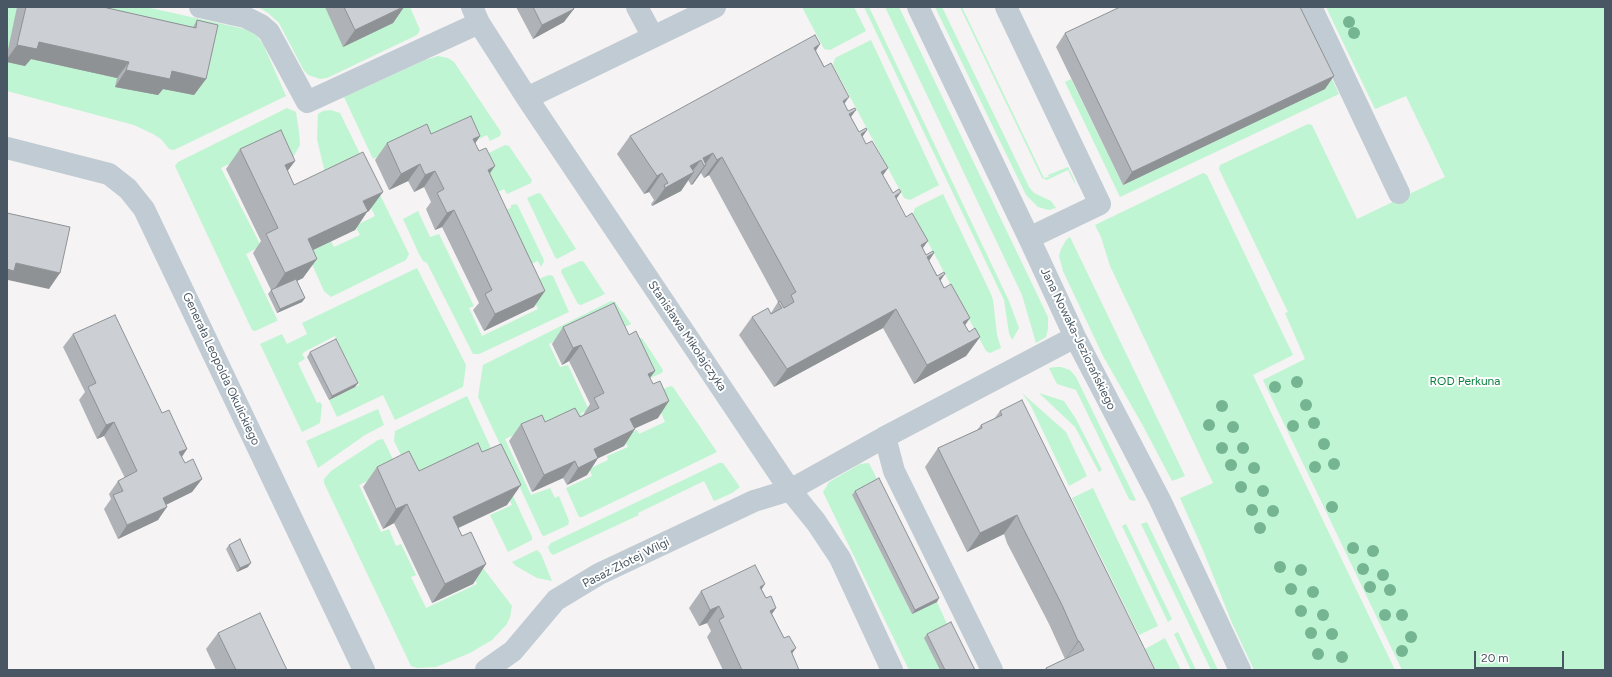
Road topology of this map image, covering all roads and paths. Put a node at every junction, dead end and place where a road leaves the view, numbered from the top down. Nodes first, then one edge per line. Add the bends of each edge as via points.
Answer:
1 (200, 7) edge
2 (637, 7) edge
3 (715, 7) edge
4 (918, 7) edge
5 (1006, 7) edge
6 (1311, 7) edge
7 (476, 15) edge
8 (653, 37) junction
9 (527, 98) junction
10 (7, 148) edge
11 (1399, 193) dead end
12 (1029, 238) junction
13 (1075, 337) junction
14 (885, 437) junction
15 (790, 490) junction
16 (364, 670) edge
17 (486, 670) edge
18 (892, 670) edge
19 (992, 670) edge
20 (1240, 670) edge

1 - 7 street via 245,17 269,32 307,102
2 - 8 street
3 - 8 street
4 - 12 street, Jana Nowaka-Jeziorańskiego
5 - 12 street via 1100,204
6 - 11 street
7 - 9 street, Stanisława Mikołajczyka
8 - 9 street
9 - 15 street, Stanisława Mikołajczyka
10 - 16 street, Generała Leopolda Okulickiego via 109,174 128,189 144,209
12 - 13 street, Jana Nowaka-Jeziorańskiego
13 - 14 street, Pasaż Złotej Wilgi
13 - 20 street, Jana Nowaka-Jeziorańskiego via 1160,500
14 - 15 street, Pasaż Złotej Wilgi
14 - 19 street via 894,471
15 - 17 street, Pasaż Złotej Wilgi via 754,501 594,577 556,600 513,652
15 - 18 street, Stanisława Mikołajczyka via 840,558

